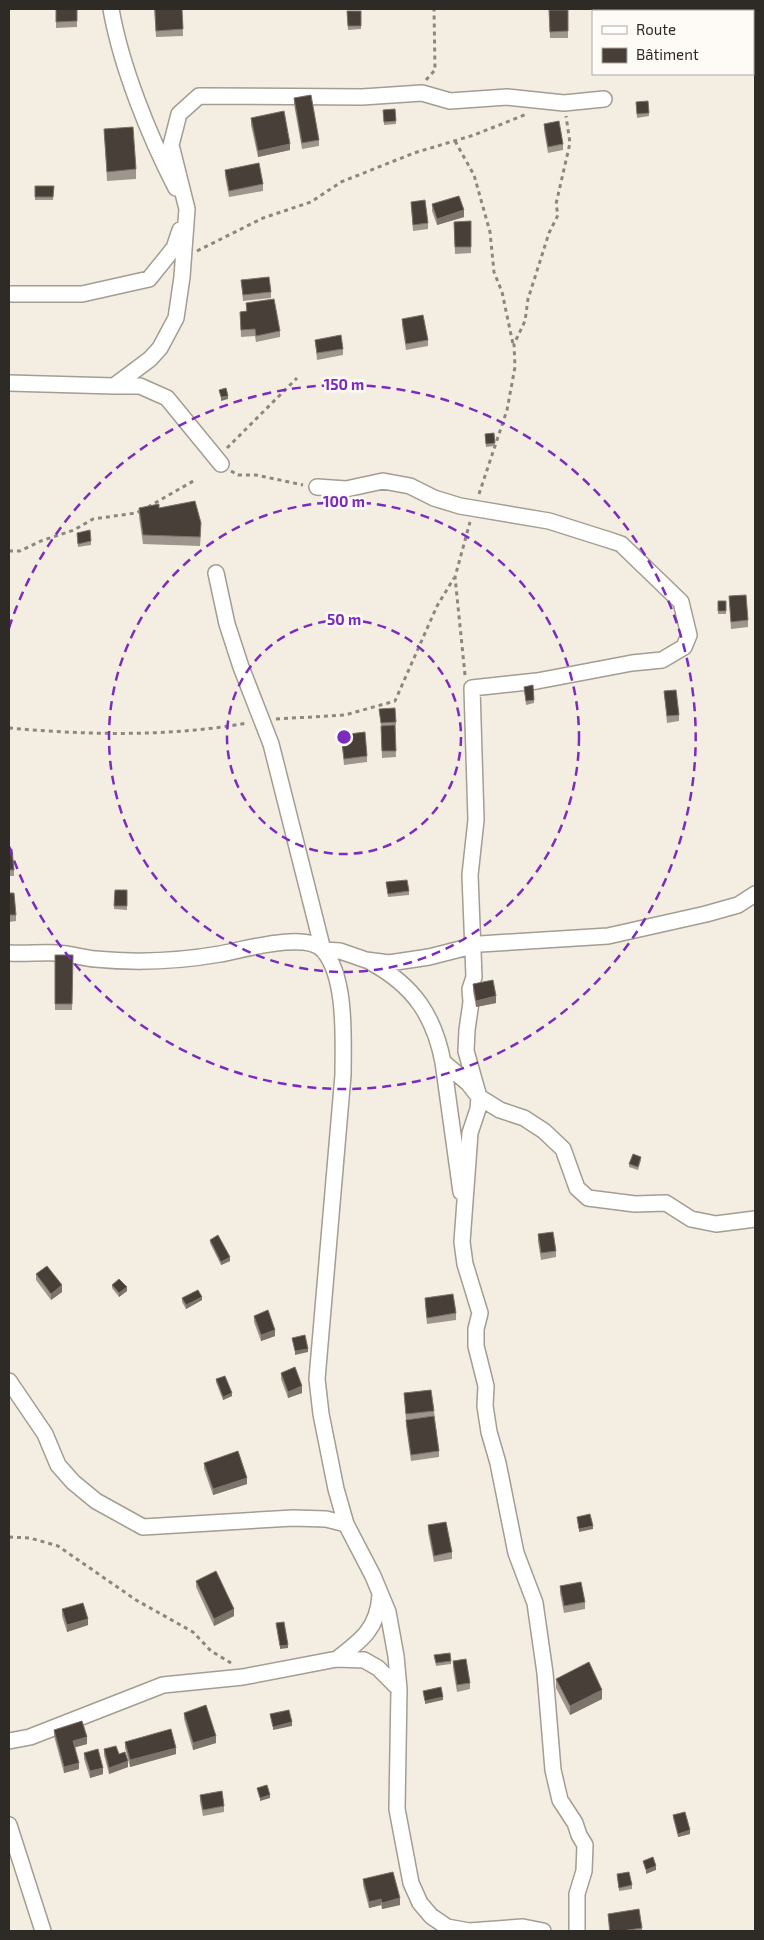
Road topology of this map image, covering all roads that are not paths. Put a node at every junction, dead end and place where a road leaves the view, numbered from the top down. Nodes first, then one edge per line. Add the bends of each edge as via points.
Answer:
1 (111, 9) edge
2 (604, 99) dead end
3 (187, 209) junction
4 (9, 294) edge
5 (9, 383) edge
6 (114, 386) junction
7 (221, 464) road end
8 (318, 487) road end
9 (216, 572) dead end
10 (755, 894) edge
11 (473, 946) junction
12 (323, 950) junction
13 (9, 953) edge
14 (366, 960) junction
15 (443, 1062) junction
16 (479, 1098) junction
17 (463, 1208) junction
18 (755, 1218) edge
19 (9, 1381) edge
20 (346, 1524) junction
21 (380, 1594) junction
22 (337, 1659) junction
23 (399, 1689) junction
24 (9, 1741) edge
25 (9, 1825) edge
26 (43, 1931) edge
27 (544, 1931) edge
28 (577, 1931) edge

1 - 3 street via 116,34 156,150
2 - 3 street via 557,102 507,97 450,101 422,93 362,97 199,96 178,114 171,144
3 - 4 street via 174,248 149,279 82,294
3 - 6 street via 176,318 150,360
5 - 6 street
6 - 7 street via 140,386 167,398
8 - 11 street via 346,489 383,482 410,486 434,498 474,508 549,521 621,544 681,602 689,635 684,647 662,660 537,681 472,688 476,820 470,875
9 - 12 street via 227,624 271,744
10 - 11 street via 738,905 608,936
11 - 14 street via 389,963
11 - 16 street via 474,977 470,989 472,1002 466,1030 466,1051
12 - 13 street via 296,941 169,960
12 - 14 street via 340,950
12 - 20 street via 338,980 343,1075 317,1380 336,1489
14 - 15 street via 392,974 428,1013
15 - 16 street via 468,1083
15 - 17 street
16 - 17 street via 470,1133
16 - 18 street via 524,1118 544,1131 563,1149 577,1188 588,1198 635,1204 666,1203 691,1219 716,1224
17 - 28 street via 462,1242 480,1313 476,1346 486,1386 489,1432 516,1553 535,1603 553,1770 560,1800 585,1845 584,1871 577,1894
19 - 20 street via 44,1434 58,1465 73,1482 102,1505 143,1527 293,1518 326,1519
20 - 21 street
21 - 22 street via 379,1615 351,1649
21 - 23 street via 388,1612
22 - 23 street via 364,1660 378,1668
22 - 24 street via 244,1677 163,1686 38,1734
23 - 27 street via 396,1809 411,1883 420,1903 447,1927 469,1931 523,1927
25 - 26 street

